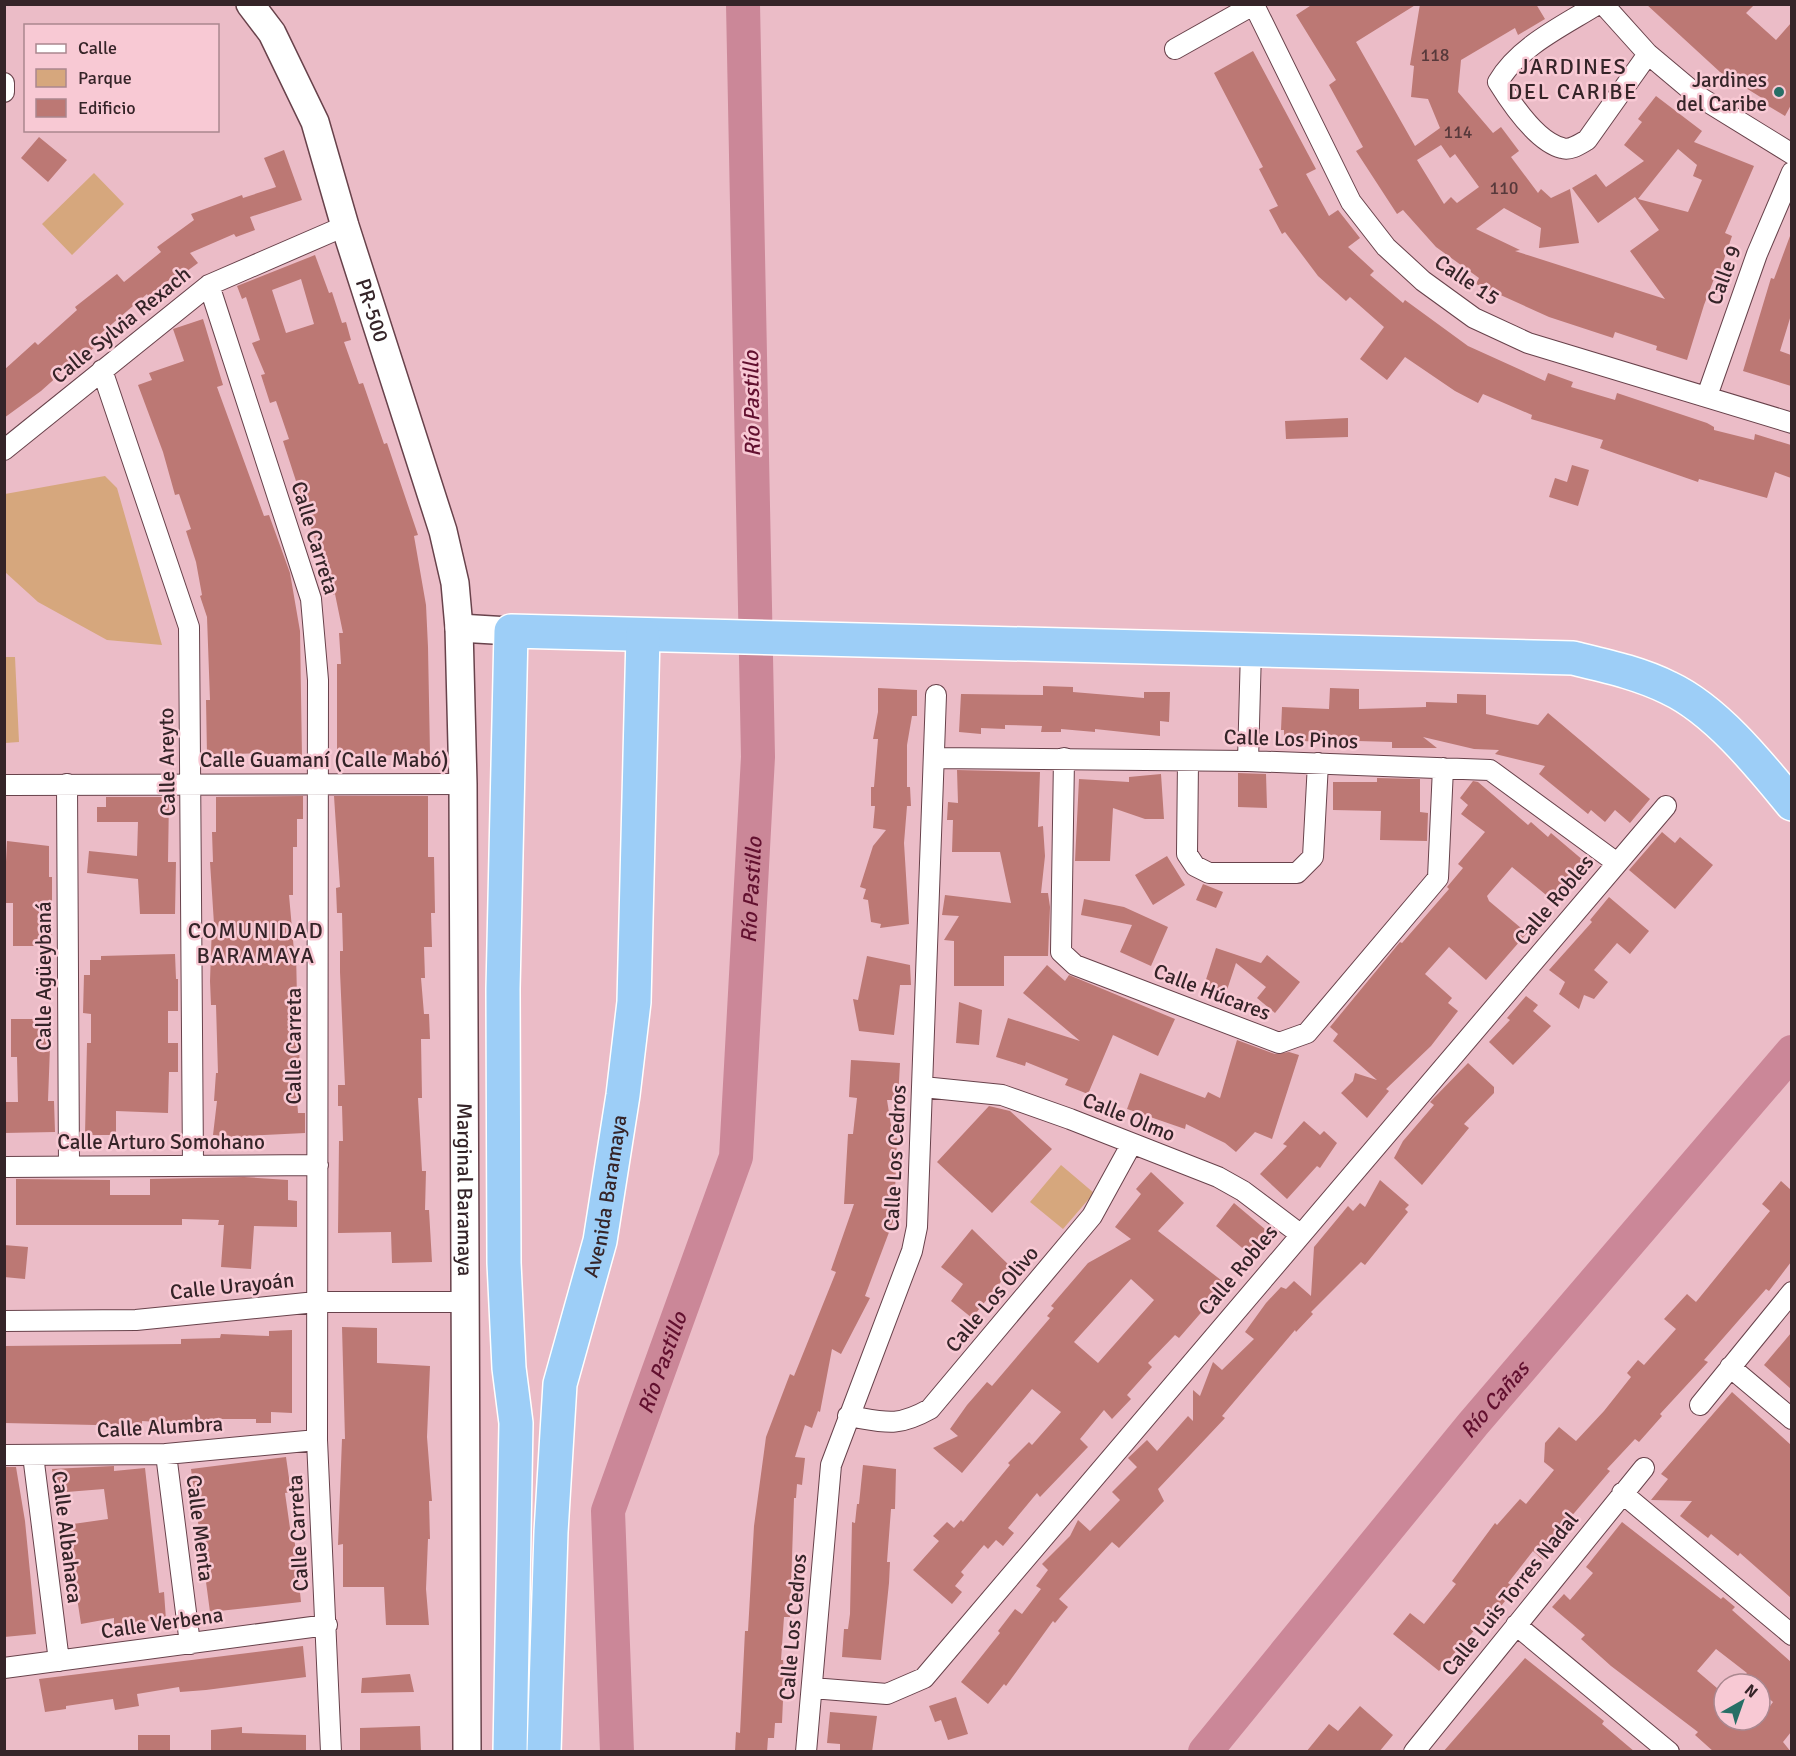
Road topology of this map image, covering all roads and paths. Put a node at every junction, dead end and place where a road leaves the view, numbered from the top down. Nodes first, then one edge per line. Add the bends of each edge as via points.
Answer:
1 (250, 4) edge
2 (1598, 4) edge
3 (1603, 4) edge
4 (1254, 5) edge
5 (1175, 49) dead end
6 (1648, 54) junction
7 (4, 83) edge
8 (4, 92) edge
9 (1791, 154) edge
10 (1791, 172) edge
11 (345, 226) junction
12 (209, 285) junction
13 (102, 370) junction
14 (1707, 396) junction
15 (1791, 423) edge
16 (4, 450) edge
17 (459, 628) junction
18 (511, 631) junction
19 (657, 636) junction
20 (1251, 650) junction
21 (936, 695) dead end
22 (934, 758) junction
23 (1064, 758) junction
24 (1188, 760) junction
25 (1248, 761) junction
26 (1318, 763) junction
27 (1443, 768) junction
28 (318, 783) junction
29 (68, 784) junction
30 (463, 784) junction
31 (4, 785) edge
32 (192, 785) junction
33 (1791, 804) edge
34 (1666, 806) dead end
35 (1617, 863) junction
36 (923, 1087) junction
37 (1131, 1144) junction
38 (318, 1165) junction
39 (69, 1166) junction
40 (193, 1166) junction
41 (4, 1167) edge
42 (1300, 1234) junction
43 (1791, 1292) edge
44 (316, 1302) junction
45 (465, 1302) junction
46 (4, 1321) edge
47 (1730, 1367) junction
48 (1700, 1405) dead end
49 (848, 1416) junction
50 (1791, 1419) edge
51 (317, 1440) junction
52 (166, 1454) junction
53 (4, 1455) edge
54 (33, 1455) junction
55 (1644, 1468) dead end
56 (1622, 1493) junction
57 (327, 1625) junction
58 (1516, 1625) junction
59 (1791, 1635) edge
60 (190, 1644) junction
61 (59, 1661) junction
62 (4, 1668) edge
63 (812, 1688) junction
64 (332, 1752) edge
65 (467, 1752) edge
66 (510, 1752) edge
67 (544, 1752) edge
68 (806, 1752) edge
69 (1414, 1752) edge
70 (1670, 1752) edge

1 - 11 street, PR-500 / PR-500 via 272,33 311,114
2 - 6 street via 1507,66 1498,82 1543,138 1563,149 1587,140
3 - 6 street
4 - 5 street
4 - 14 street, Calle 15 via 1351,202 1386,247 1423,281 1474,318 1528,343
6 - 9 street via 1698,96
7 - 8 street
10 - 14 street, Calle 9 via 1757,254
11 - 12 street, Calle Sylvia Rexach
11 - 17 street, PR-500 / PR-500 via 443,531 455,583
12 - 13 street, Calle Sylvia Rexach
12 - 28 street, Calle Carreta via 311,599 318,680
13 - 16 street, Calle Sylvia Rexach
13 - 32 street, Calle Areyto via 189,627
14 - 15 street, Calle 15
17 - 18 street
17 - 30 street, Marginal Baramaya
18 - 19 highway
18 - 66 highway via 503,989 504,1263 516,1423
19 - 20 highway
19 - 67 highway, Avenida Baramaya via 634,1002 623,1095 600,1241 560,1384
20 - 25 street
20 - 33 highway via 1538,656 1610,666 1672,689 1716,721 1747,750
21 - 22 street, Calle Los Cedros
22 - 23 street, Calle Los Pinos
22 - 36 street, Calle Los Cedros
23 - 24 street, Calle Los Pinos
23 - 27 street, Calle Húcares via 1061,952 1075,965 1279,1043 1307,1033 1438,878
24 - 25 street, Calle Los Pinos
24 - 26 street via 1187,854 1195,866 1209,873 1297,873 1313,857
25 - 26 street, Calle Los Pinos
26 - 27 street, Calle Los Pinos
27 - 35 street, Calle Los Pinos via 1490,770
28 - 30 street, Calle Guamaní (Calle Mabó)
28 - 32 street, Calle Guamaní (Calle Mabó)
28 - 38 street, Calle Carreta
29 - 31 street, Calle Guamaní (Calle Mabó)
29 - 32 street, Calle Guamaní (Calle Mabó)
29 - 39 street, Calle Agüeybaná
30 - 45 street, Marginal Baramaya
32 - 40 street, Calle Areyto
34 - 35 street, Calle Robles
35 - 42 street, Calle Robles
36 - 37 street, Calle Olmo via 1002,1095
36 - 49 street, Calle Los Cedros via 917,1227 912,1251
37 - 42 street, Calle Olmo via 1227,1182
37 - 49 street, Calle Los Olivo via 1092,1215 930,1409 907,1422
38 - 40 street, Calle Arturo Somohano
38 - 44 street, Calle Carreta
39 - 40 street, Calle Arturo Somohano
39 - 41 street, Calle Arturo Somohano
42 - 63 street, Calle Robles via 924,1678 887,1694
43 - 47 street
44 - 45 street, Calle Urayoán
44 - 46 street, Calle Urayoán via 136,1320
44 - 51 street, Calle Carreta
45 - 65 street, Marginal Baramaya
47 - 48 street
47 - 50 street
49 - 63 street, Calle Los Cedros via 831,1465
51 - 52 street, Calle Alumbra
51 - 57 street, Calle Carreta
52 - 54 street, Calle Alumbra
52 - 60 street, Calle Menta
53 - 54 street, Calle Alumbra
54 - 61 street, Calle Albahaca
55 - 56 street, Calle Luis Torres Nadal
56 - 58 street, Calle Luis Torres Nadal
56 - 59 street
57 - 60 street, Calle Verbena
57 - 64 street, Calle Carreta
58 - 69 street, Calle Luis Torres Nadal
58 - 70 street
60 - 61 street, Calle Verbena
61 - 62 street, Calle Verbena
63 - 68 street, Calle Los Cedros

